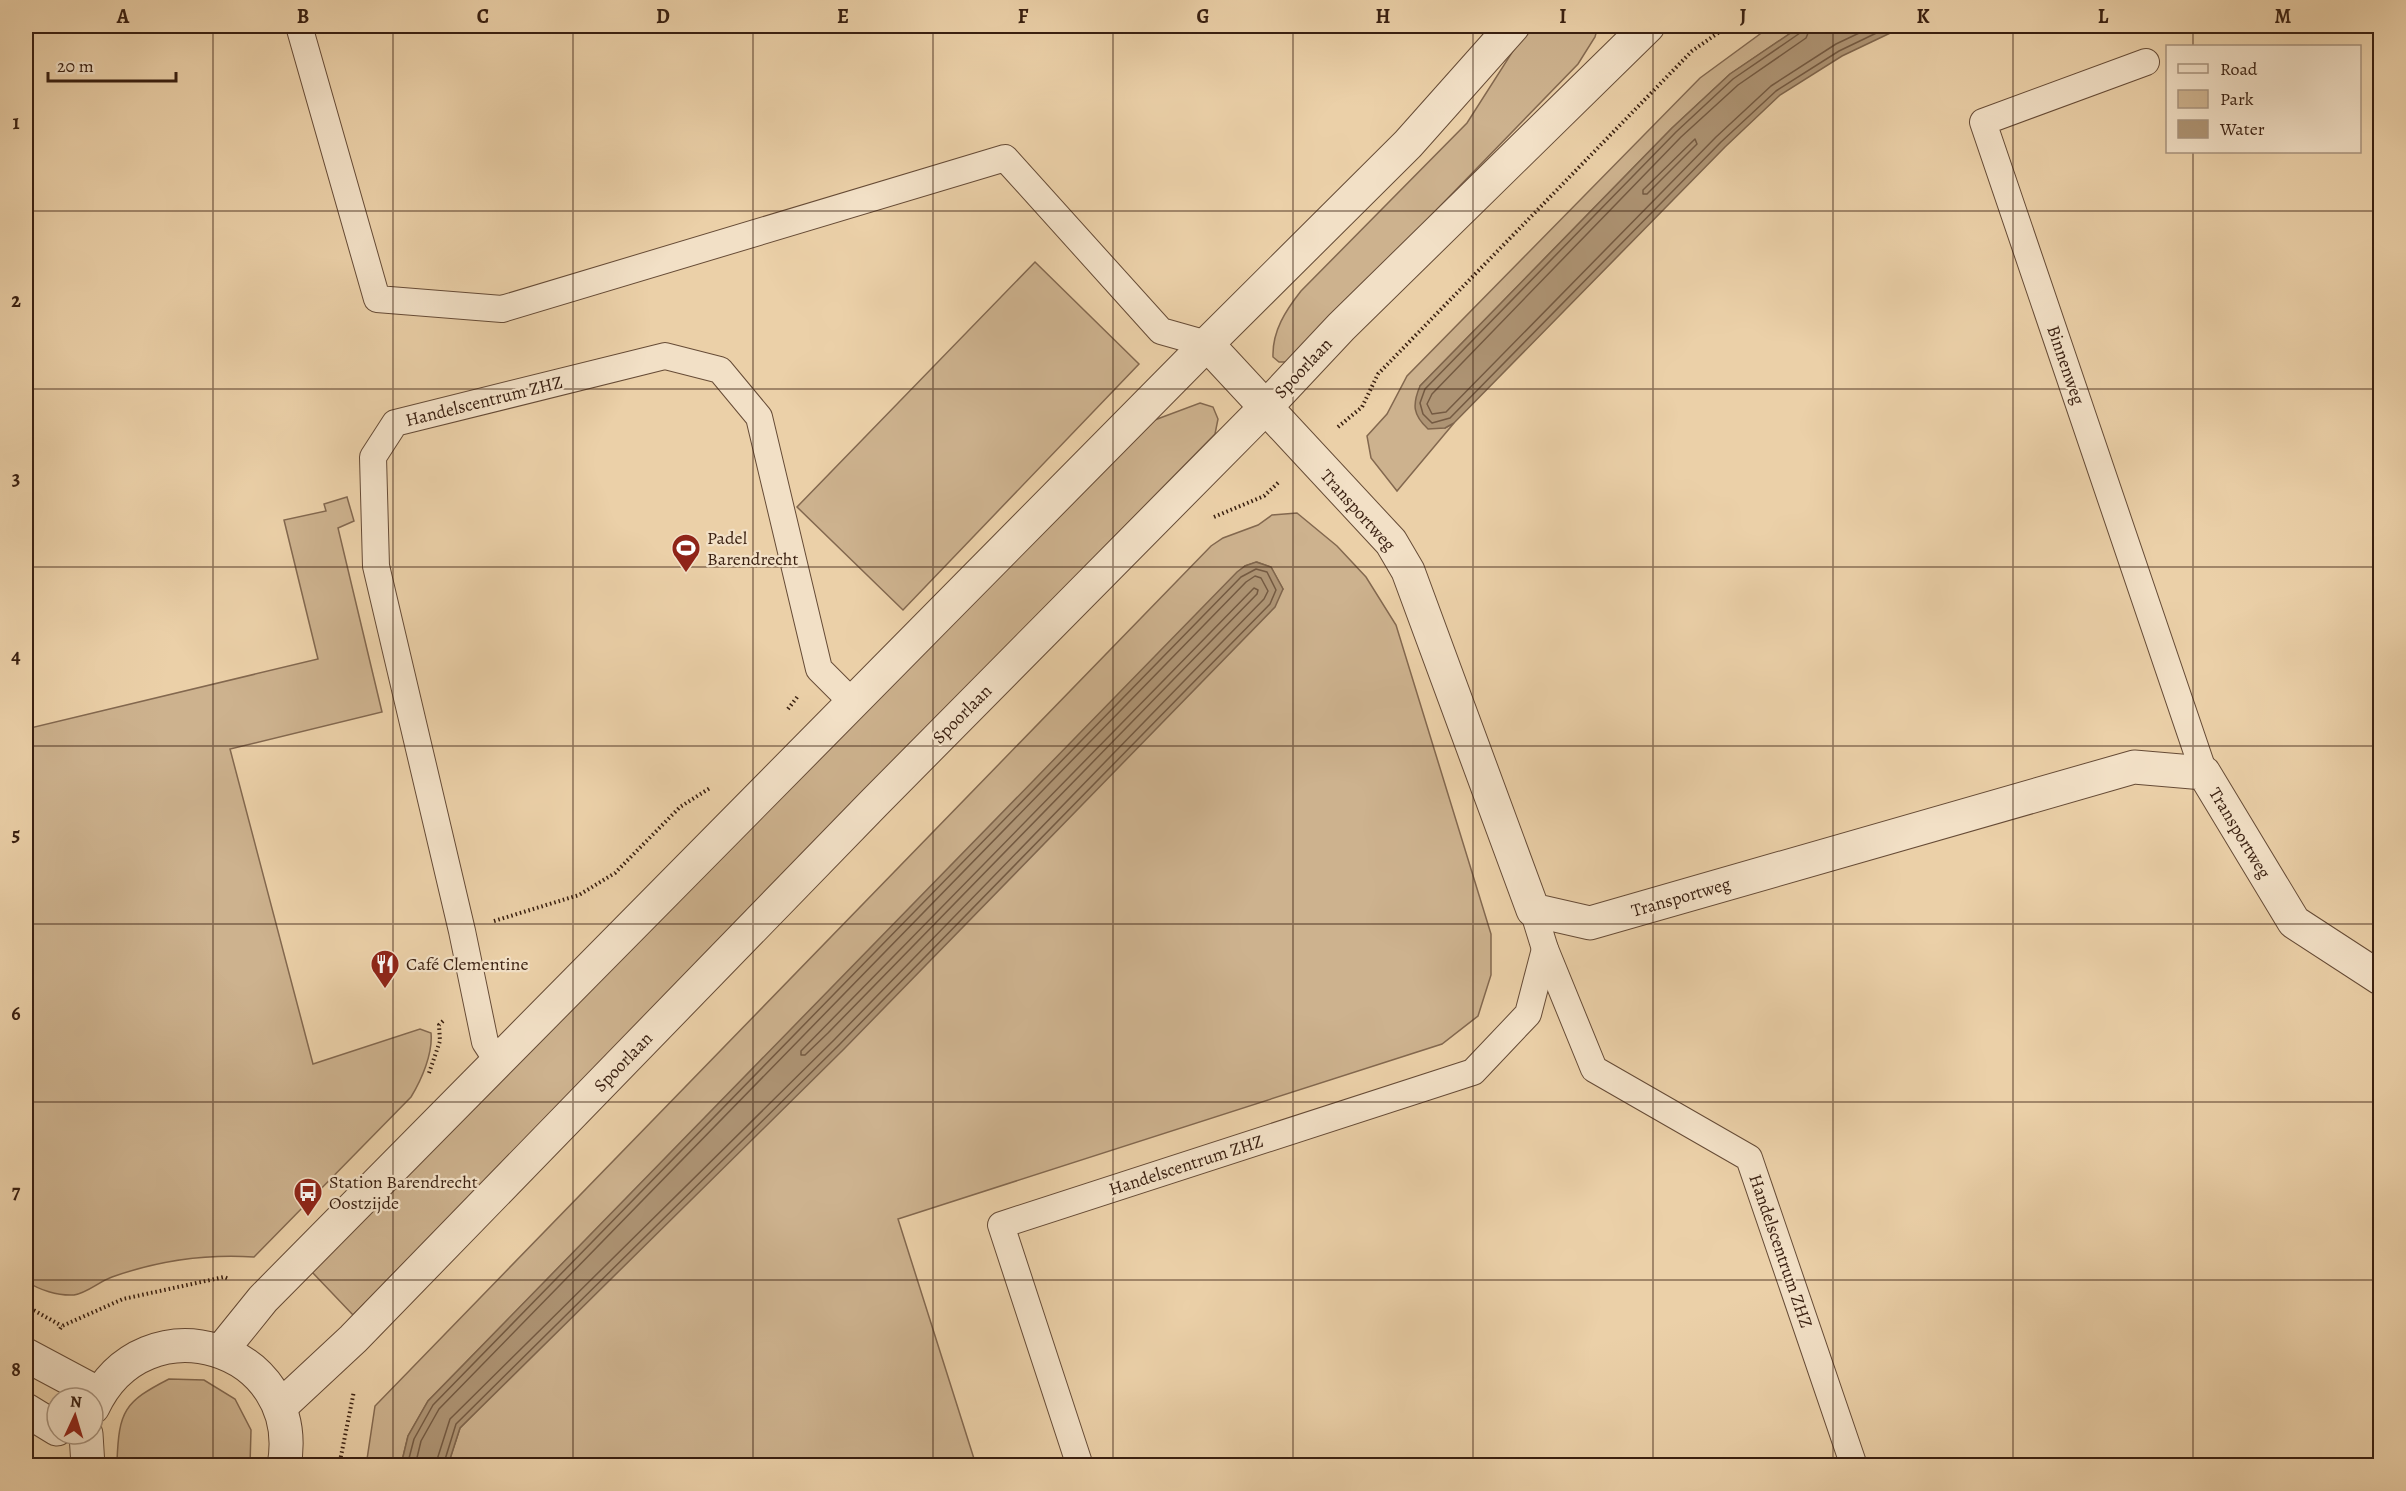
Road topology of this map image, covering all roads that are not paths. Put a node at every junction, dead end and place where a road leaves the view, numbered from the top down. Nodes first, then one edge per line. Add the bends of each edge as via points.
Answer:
1 (298, 26) edge
2 (1513, 26) edge
3 (1648, 26) edge
4 (2146, 63) dead end
5 (1207, 344) junction
6 (1265, 408) junction
7 (852, 702) junction
8 (2204, 773) junction
9 (1533, 910) junction
10 (1545, 949) junction
11 (2380, 978) edge
12 (498, 1062) junction
13 (221, 1351) junction
14 (26, 1355) edge
15 (74, 1386) edge
16 (105, 1387) edge
17 (280, 1407) junction
18 (26, 1410) edge
19 (45, 1422) edge
20 (284, 1466) edge
21 (1080, 1466) edge
22 (1854, 1466) edge

1 - 5 lane via 377,299 502,309 1005,158 1161,331
2 - 5 street via 1408,144
3 - 6 street, Spoorlaan via 1341,327
4 - 8 lane, Binnenweg via 1983,122
5 - 6 street, Transportweg
5 - 7 street
6 - 9 street, Transportweg via 1391,542 1408,571
6 - 17 street, Spoorlaan via 353,1339
7 - 12 street
7 - 12 lane, Handelscentrum ZHZ via 819,669 759,417 720,370 665,356 395,423 373,457 376,566 485,1042
8 - 9 street, Transportweg via 2134,767 1590,923
8 - 11 street, Transportweg via 2294,922
9 - 10 lane, Handelscentrum ZHZ
10 - 21 lane, Handelscentrum ZHZ via 1528,1014 1473,1072 1002,1225
10 - 22 lane, Handelscentrum ZHZ via 1594,1069 1749,1158
12 - 13 street via 262,1299
13 - 16 street via 198,1345 152,1350 113,1375
13 - 17 street via 256,1372
14 - 15 street
17 - 20 street via 286,1430
18 - 19 street

